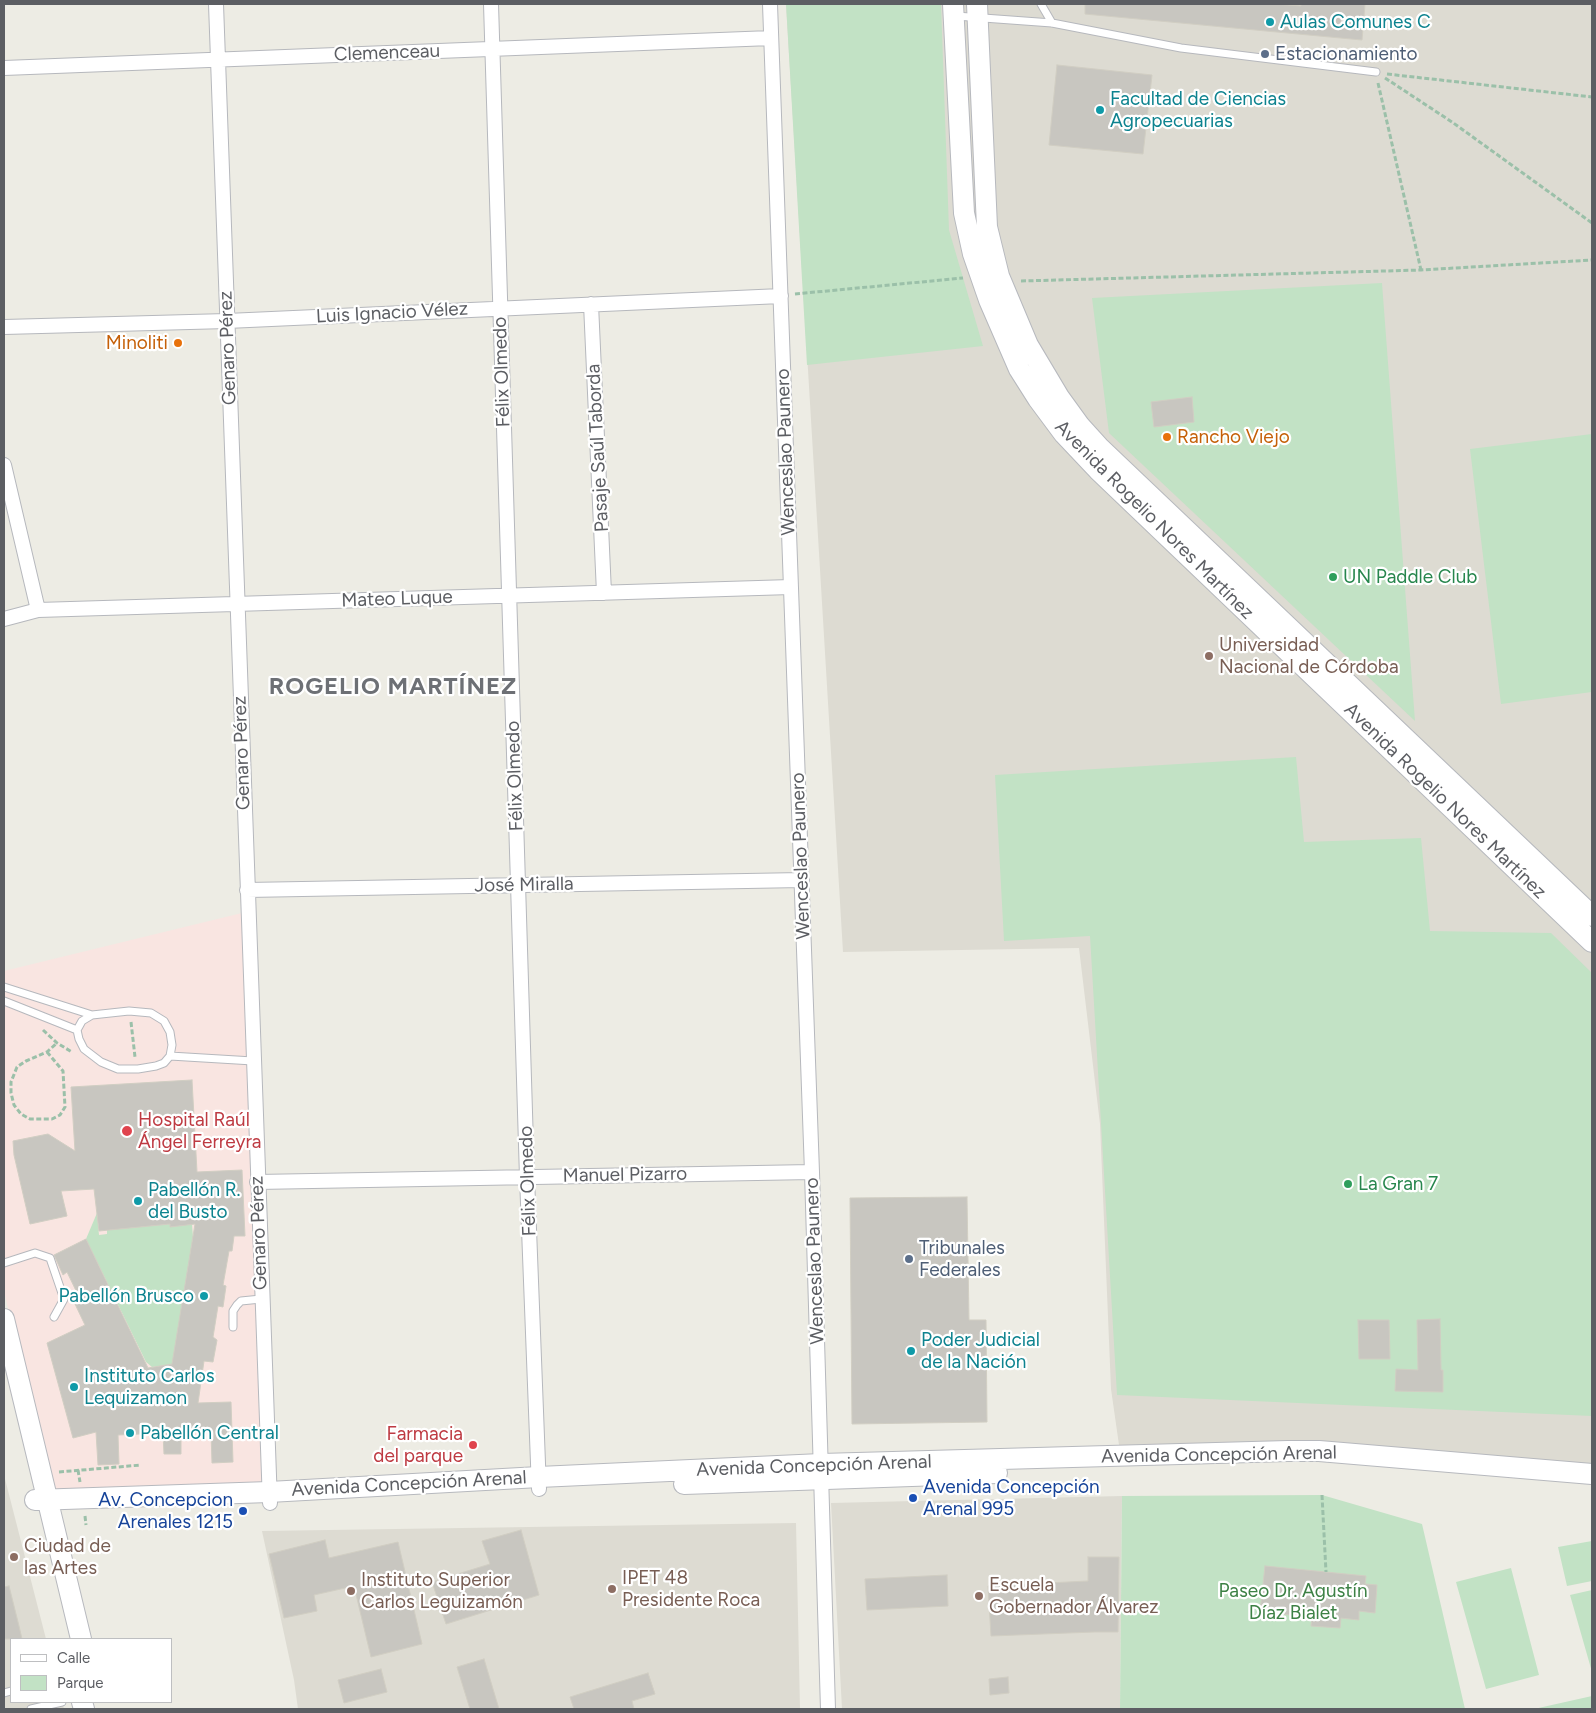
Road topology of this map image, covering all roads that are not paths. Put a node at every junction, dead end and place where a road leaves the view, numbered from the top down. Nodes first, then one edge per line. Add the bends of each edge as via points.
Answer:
1 (216, 4) edge
2 (491, 4) edge
3 (770, 4) edge
4 (1041, 4) edge
5 (953, 10) edge
6 (978, 10) edge
7 (1052, 23) junction
8 (771, 38) junction
9 (492, 49) junction
10 (218, 60) junction
11 (4, 68) edge
12 (1376, 72) road end
13 (990, 276) junction
14 (781, 296) junction
15 (591, 304) junction
16 (500, 308) junction
17 (227, 321) junction
18 (4, 327) edge
19 (4, 465) edge
20 (791, 587) junction
21 (604, 592) junction
22 (509, 595) junction
23 (237, 603) junction
24 (38, 610) junction
25 (4, 619) edge
26 (802, 880) junction
27 (518, 885) junction
28 (247, 890) junction
29 (1592, 916) edge
30 (1592, 942) edge
31 (4, 987) edge
32 (4, 1000) edge
33 (92, 1015) junction
34 (77, 1030) junction
35 (170, 1056) junction
36 (252, 1061) junction
37 (812, 1172) junction
38 (527, 1177) junction
39 (257, 1182) junction
40 (4, 1262) edge
41 (261, 1300) junction
42 (54, 1317) dead end
43 (4, 1319) edge
44 (233, 1327) dead end
45 (4, 1367) edge
46 (821, 1472) junction
47 (1592, 1474) edge
48 (539, 1483) junction
49 (1592, 1487) edge
50 (269, 1497) junction
51 (43, 1505) junction
52 (68, 1638) edge
53 (82, 1638) edge
54 (58, 1703) edge
55 (31, 1709) edge
56 (828, 1709) edge

1 - 10 street, Genaro Pérez
2 - 9 street, Félix Olmedo
3 - 8 street, Wenceslao Paunero
4 - 7 lane
5 - 6 lane
5 - 13 main road, Avenida Rogelio Nores Martínez via 964,213
6 - 7 lane
6 - 13 main road, Avenida Rogelio Nores Martínez
7 - 12 lane via 1181,48
8 - 9 street, Clemenceau
8 - 14 street, Wenceslao Paunero
9 - 10 street, Clemenceau
9 - 16 street, Félix Olmedo
10 - 11 street, Clemenceau
10 - 17 street, Genaro Pérez
13 - 29 main road, Avenida Rogelio Nores Martínez via 1042,371 1080,426 1099,447
13 - 30 main road, Avenida Rogelio Nores Martínez via 999,324 1019,369 1064,434
14 - 15 street, Luis Ignacio Vélez
14 - 20 street, Wenceslao Paunero
15 - 16 street, Luis Ignacio Vélez
15 - 21 street, Pasaje Saúl Taborda
16 - 17 street, Luis Ignacio Vélez
16 - 22 street, Félix Olmedo
17 - 18 street, Luis Ignacio Vélez
17 - 23 street, Genaro Pérez
19 - 24 street
20 - 21 street, Mateo Luque
20 - 26 street, Wenceslao Paunero
21 - 22 street, Mateo Luque
22 - 23 street, Mateo Luque
22 - 27 street, Félix Olmedo
23 - 24 street, Mateo Luque
23 - 28 street, Genaro Pérez
24 - 25 street, Mateo Luque
26 - 27 street, José Miralla
26 - 37 street, Wenceslao Paunero
27 - 28 street, José Miralla
27 - 38 street, Félix Olmedo
28 - 36 street, Genaro Pérez
31 - 33 lane
32 - 34 lane
33 - 34 lane via 82,1021
33 - 35 lane via 129,1011 151,1014 164,1022 170,1032
34 - 35 lane via 84,1049 101,1062 118,1068 156,1066
35 - 36 lane
36 - 39 street, Genaro Pérez
37 - 38 street, Manuel Pizarro
37 - 46 street, Wenceslao Paunero
38 - 39 street, Manuel Pizarro
38 - 48 street, Félix Olmedo
39 - 41 street, Genaro Pérez
40 - 42 lane via 35,1253 50,1258 64,1298
41 - 44 lane via 241,1300 233,1311
41 - 50 street, Genaro Pérez
43 - 51 main road via 41,1473
45 - 51 main road
46 - 47 main road, Avenida Concepción Arenal via 1288,1451
46 - 48 main road, Avenida Concepción Arenal
46 - 49 main road, Avenida Concepción Arenal via 1280,1462
46 - 56 street, Wenceslao Paunero
48 - 50 main road, Avenida Concepción Arenal
50 - 51 main road, Avenida Concepción Arenal
51 - 52 main road
51 - 53 main road
54 - 55 lane

